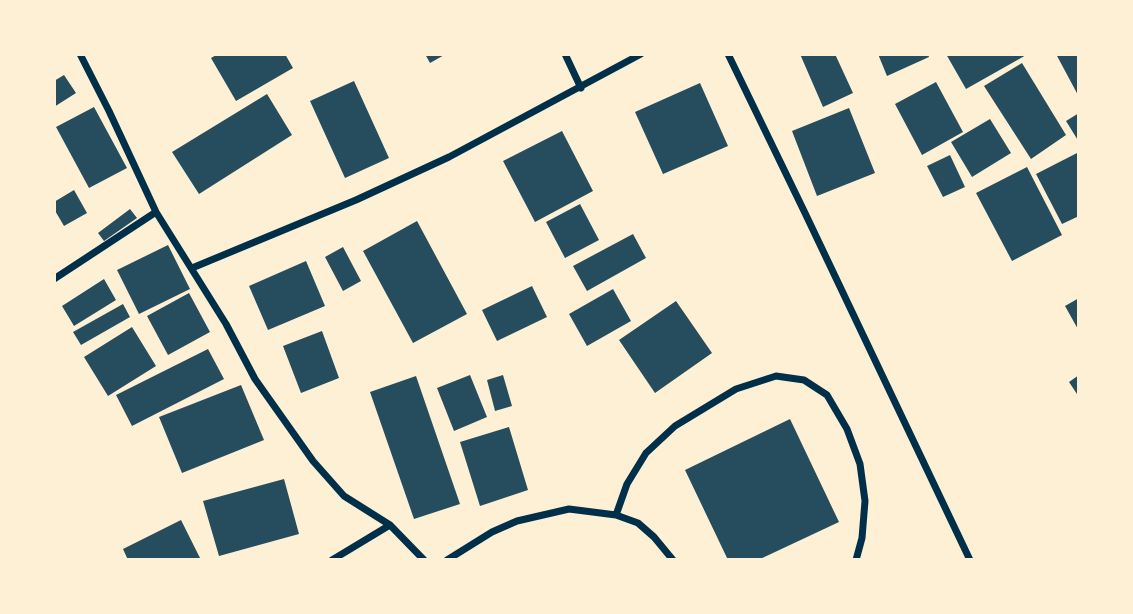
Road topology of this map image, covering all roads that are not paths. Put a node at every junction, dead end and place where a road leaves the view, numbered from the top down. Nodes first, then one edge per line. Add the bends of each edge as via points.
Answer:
1 (80, 54) edge
2 (565, 54) edge
3 (642, 54) edge
4 (727, 54) edge
5 (581, 88) junction
6 (156, 212) junction
7 (191, 268) junction
8 (54, 279) edge
9 (616, 515) junction
10 (390, 525) junction
11 (332, 560) edge
12 (425, 560) edge
13 (447, 560) edge
14 (673, 560) edge
15 (856, 560) edge
16 (970, 560) edge

1 - 6 street
2 - 5 street
3 - 5 street
4 - 16 street
5 - 7 street via 438,163
6 - 7 street
6 - 8 street
7 - 10 street via 256,379 313,461 344,496
9 - 13 street via 569,509 543,513 492,532
9 - 14 street via 638,523
9 - 15 street via 627,484 646,453 675,426 736,389 776,376 804,380 827,396 848,429 860,464 865,501
10 - 11 street
10 - 12 street

